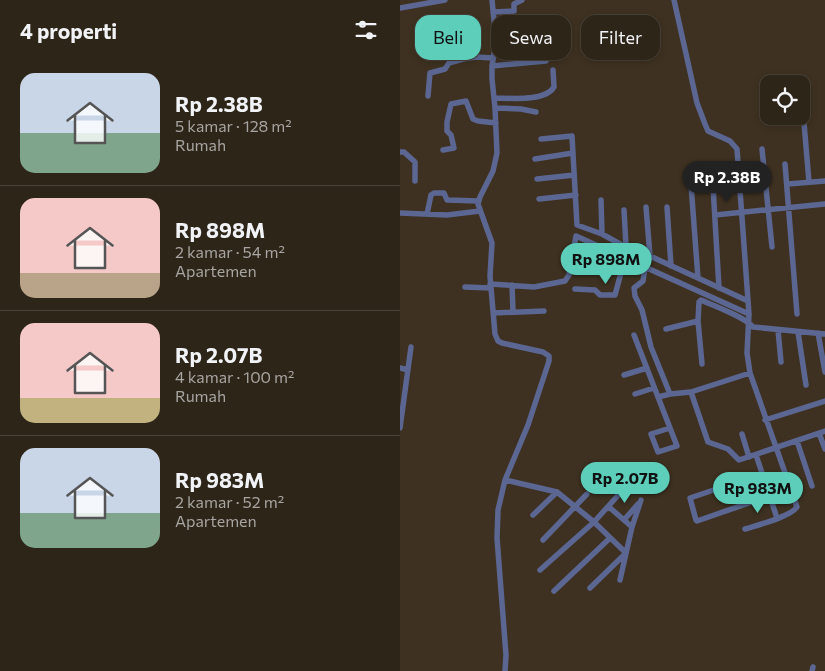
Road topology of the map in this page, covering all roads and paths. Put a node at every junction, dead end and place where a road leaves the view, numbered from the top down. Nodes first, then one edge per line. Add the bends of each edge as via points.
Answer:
1 (445, 0) edge
2 (492, 0) edge
3 (522, 0) edge
4 (674, 0) edge
5 (400, 8) edge
6 (493, 12) junction
7 (493, 15) edge
8 (491, 58) edge
9 (493, 60) edge
10 (546, 61) dead end
11 (492, 66) junction
12 (553, 70) dead end
13 (428, 96) dead end
14 (494, 98) junction
15 (495, 108) junction
16 (536, 112) dead end
17 (496, 123) junction
18 (803, 125) edge
19 (541, 139) dead end
20 (762, 149) dead end
21 (443, 150) dead end
22 (400, 152) edge
23 (573, 154) junction
24 (535, 159) dead end
25 (785, 164) dead end
26 (738, 168) junction
27 (712, 169) junction
28 (574, 175) junction
29 (537, 180) dead end
30 (415, 181) dead end
31 (825, 181) edge
32 (809, 182) junction
33 (788, 184) junction
34 (576, 195) junction
35 (539, 199) dead end
36 (601, 200) dead end
37 (479, 201) junction
38 (825, 204) edge
39 (646, 207) dead end
40 (667, 207) dead end
41 (789, 207) junction
42 (768, 209) junction
43 (624, 210) dead end
44 (480, 211) junction
45 (742, 211) junction
46 (400, 213) edge
47 (427, 214) junction
48 (715, 215) junction
49 (602, 234) junction
50 (626, 246) junction
51 (772, 247) dead end
52 (650, 256) junction
53 (625, 258) junction
54 (671, 266) junction
55 (645, 268) junction
56 (698, 278) junction
57 (512, 285) junction
58 (490, 286) junction
59 (465, 287) dead end
60 (719, 288) junction
61 (576, 289) dead end
62 (748, 301) junction
63 (544, 311) dead end
64 (513, 312) junction
65 (493, 313) junction
66 (797, 314) dead end
67 (749, 317) junction
68 (698, 321) junction
69 (666, 329) dead end
70 (778, 330) junction
71 (798, 332) junction
72 (822, 333) edge
73 (634, 335) dead end
74 (411, 347) dead end
75 (781, 362) dead end
76 (702, 364) dead end
77 (400, 368) edge
78 (647, 368) junction
79 (408, 370) junction
80 (825, 372) edge
81 (750, 373) junction
82 (624, 375) dead end
83 (806, 385) dead end
84 (654, 388) junction
85 (691, 392) junction
86 (635, 394) dead end
87 (670, 394) junction
88 (658, 397) junction
89 (825, 401) edge
90 (765, 420) junction
91 (400, 428) edge
92 (670, 428) junction
93 (822, 432) edge
94 (742, 434) dead end
95 (797, 441) junction
96 (776, 448) junction
97 (825, 449) edge
98 (756, 455) junction
99 (749, 457) junction
100 (761, 474) junction
101 (504, 480) junction
102 (812, 486) dead end
103 (622, 491) dead end
104 (557, 492) junction
105 (587, 494) dead end
106 (769, 496) junction
107 (575, 506) junction
108 (609, 507) junction
109 (534, 515) dead end
110 (777, 518) junction
111 (624, 520) junction
112 (594, 522) junction
113 (632, 527) junction
114 (745, 529) dead end
115 (610, 538) junction
116 (543, 540) dead end
117 (626, 553) junction
118 (540, 570) dead end
119 (620, 580) dead end
120 (590, 588) dead end
121 (554, 592) dead end
122 (505, 671) edge

1 - 5 street
2 - 6 street
3 - 6 street via 514,4 514,11
4 - 26 street via 701,116 708,131 735,146
6 - 7 street
8 - 13 street via 463,59 430,73
9 - 11 street
10 - 11 street
11 - 14 street
12 - 14 street via 554,87 548,94
14 - 15 street
15 - 16 street
15 - 17 street
17 - 21 street via 473,119 466,101 451,104 447,131 451,134 454,148
17 - 37 street via 496,161
18 - 32 street
19 - 23 street via 572,136
20 - 42 street
22 - 30 street via 415,162
23 - 24 street
23 - 28 street
25 - 33 street
26 - 27 street
26 - 45 street
27 - 48 street
27 - 56 street via 693,169 689,174
28 - 29 street
28 - 34 street
31 - 32 street
32 - 33 street
33 - 41 street
34 - 35 street
34 - 49 street via 578,224
36 - 49 street
37 - 44 street
37 - 47 street via 447,200 444,193 434,193
38 - 41 street
39 - 52 street
40 - 54 street
41 - 42 street
41 - 66 street
42 - 45 street
42 - 51 street
43 - 50 street
44 - 47 street
44 - 58 street via 492,242
45 - 48 street
45 - 62 street
46 - 47 street
48 - 60 street
49 - 50 street
50 - 52 street
52 - 54 street
53 - 55 street
53 - 57 street via 576,236 565,281 534,287
53 - 61 street via 615,295
54 - 56 street
55 - 67 street
55 - 87 street via 644,281 634,288 634,292
56 - 60 street
57 - 58 street
57 - 64 street
58 - 59 street
58 - 65 street
60 - 62 street
62 - 67 street
63 - 64 street
64 - 65 street
65 - 101 street via 498,341 549,356 528,425
67 - 68 street via 740,319 702,300 699,302
67 - 70 street via 753,326
67 - 81 street via 747,353
68 - 69 street
68 - 76 street
70 - 71 street
70 - 75 street
71 - 72 street
71 - 83 street
72 - 80 street
73 - 78 street
74 - 79 street
77 - 79 street
78 - 82 street
78 - 84 street
79 - 91 street
81 - 85 street
81 - 90 street
84 - 86 street
84 - 88 street
85 - 87 street
85 - 99 street via 708,442 728,448 739,460
87 - 88 street
88 - 92 street
89 - 90 street
90 - 96 street
92 - 92 street via 677,446 658,452 651,434
93 - 95 street
93 - 97 street
94 - 99 street
95 - 96 street
95 - 102 street
96 - 98 street
96 - 110 street via 797,508
98 - 99 street
98 - 100 street
100 - 106 street
100 - 106 street via 690,498 696,520
101 - 104 street
101 - 122 street via 496,520
103 - 108 street
104 - 107 street
104 - 109 street
105 - 107 street
106 - 110 street
107 - 112 street
107 - 116 street
108 - 111 street
108 - 112 street
110 - 114 street
111 - 113 street
111 - 113 street via 641,500
112 - 115 street
112 - 118 street
113 - 117 street
115 - 117 street
115 - 121 street
117 - 119 street
117 - 120 street

